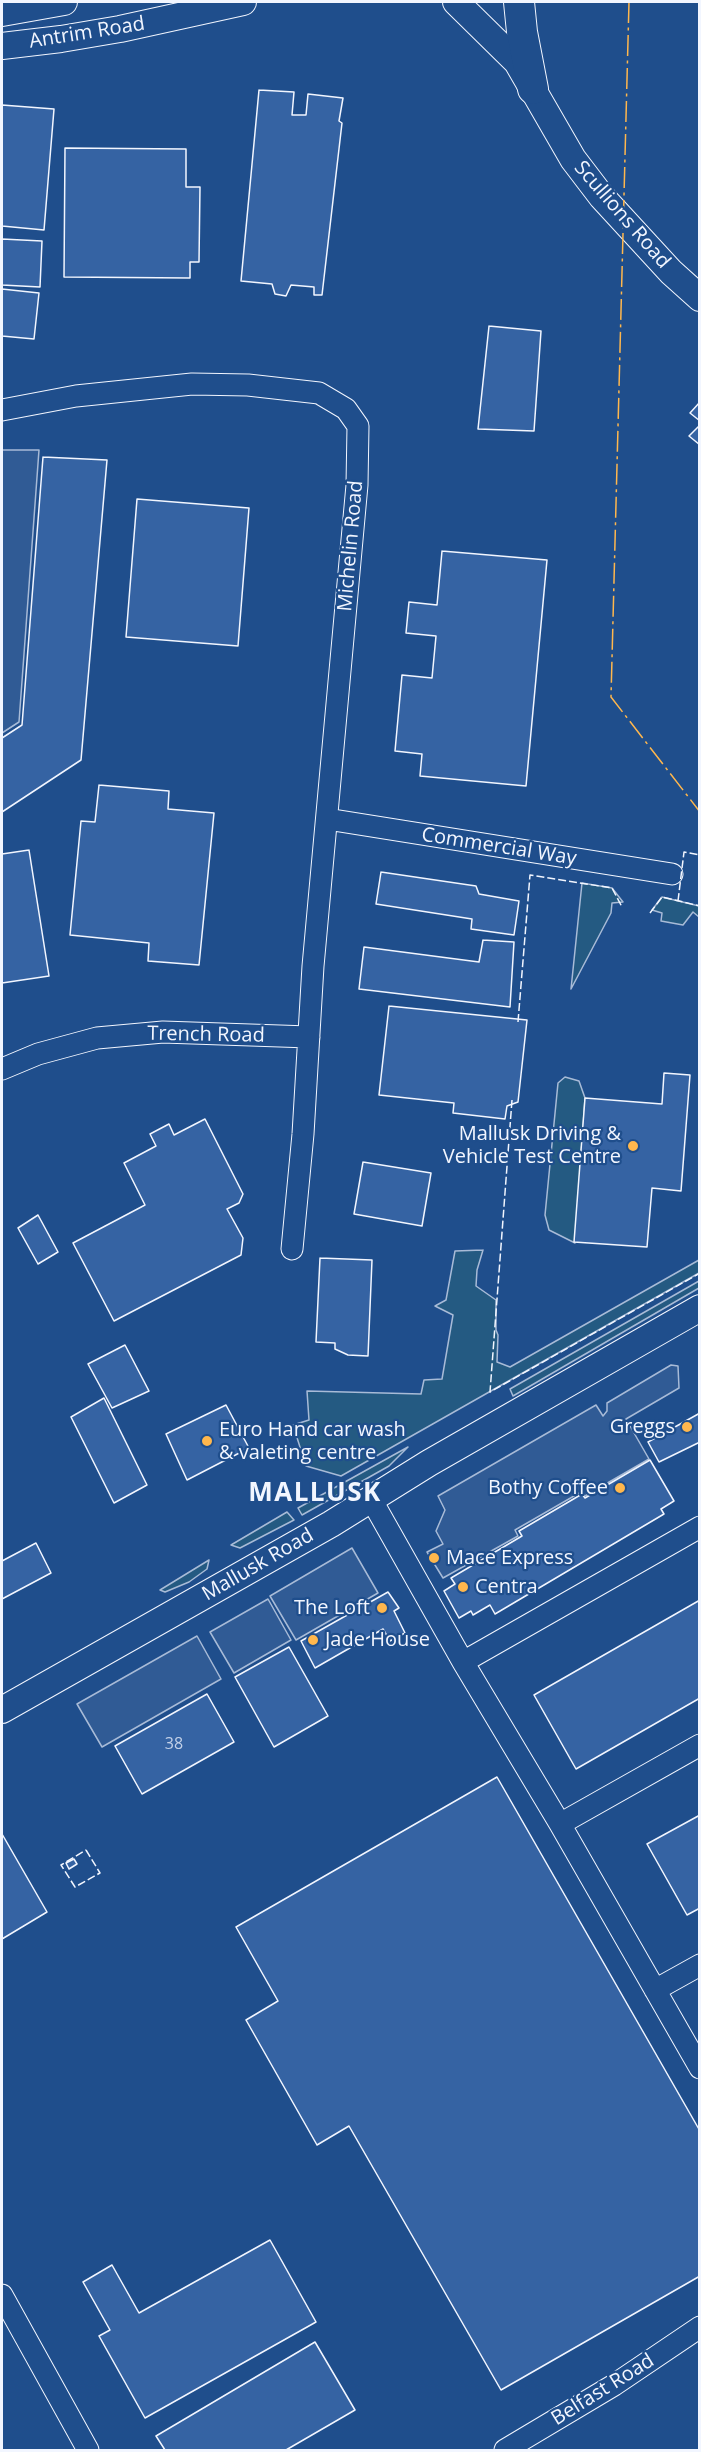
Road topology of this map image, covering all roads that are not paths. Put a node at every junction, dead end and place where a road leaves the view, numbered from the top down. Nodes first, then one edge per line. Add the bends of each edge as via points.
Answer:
1 (64, 2) edge
2 (243, 2) edge
3 (456, 2) edge
4 (510, 2) edge
5 (519, 2) edge
6 (2, 13) edge
7 (2, 46) edge
8 (517, 62) junction
9 (532, 89) junction
10 (699, 298) edge
11 (2, 410) edge
12 (327, 819) junction
13 (672, 874) dead end
14 (309, 1037) junction
15 (2, 1069) edge
16 (292, 1249) dead end
17 (699, 1308) edge
18 (371, 1498) junction
19 (699, 1527) edge
20 (463, 1662) junction
21 (2, 1710) edge
22 (699, 1745) edge
23 (560, 1824) junction
24 (699, 1965) edge
25 (655, 1990) junction
26 (699, 2068) edge
27 (2, 2295) edge
28 (699, 2327) edge
29 (88, 2451) edge
30 (505, 2451) edge

1 - 6 main road, Antrim Road
2 - 7 main road, Antrim Road via 120,29
3 - 8 main road, Scullions Road
4 - 8 main road, Scullions Road via 510,32
5 - 9 highway
8 - 9 main road, Scullions Road
9 - 10 main road, Scullions Road via 573,159 602,197
11 - 12 street, Michelin Road via 76,396 192,384 319,393 346,409 358,426 357,485
12 - 13 street, Commercial Way
12 - 14 street, Michelin Road
14 - 15 street, Trench Road via 163,1032 108,1037 38,1054
14 - 16 street, Michelin Road
17 - 18 main road, Mallusk Road
18 - 20 street
18 - 21 main road, Mallusk Road
19 - 20 street
20 - 23 street
22 - 23 street
23 - 25 street
24 - 25 street
25 - 26 street
27 - 29 street
28 - 30 street, Belfast Road via 614,2385

